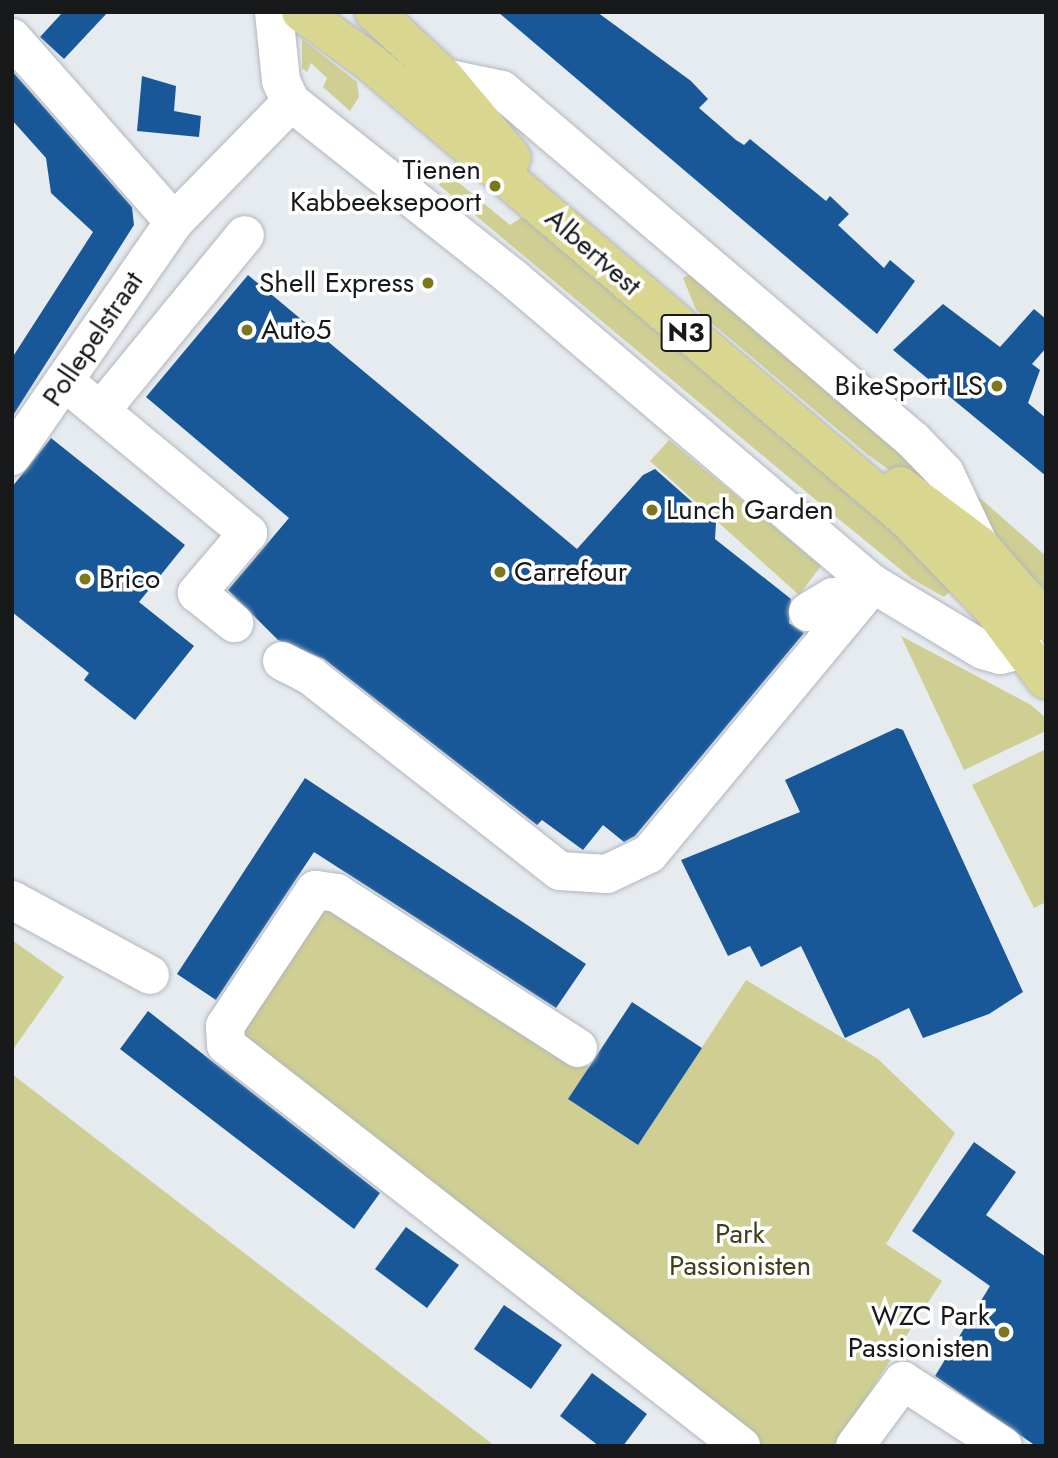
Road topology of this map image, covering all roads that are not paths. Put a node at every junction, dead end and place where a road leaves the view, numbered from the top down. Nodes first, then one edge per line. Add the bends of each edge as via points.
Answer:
1 (274, 12) edge
2 (301, 12) edge
3 (373, 12) edge
4 (12, 38) edge
5 (286, 91) junction
6 (174, 222) junction
7 (245, 235) dead end
8 (120, 300) junction
9 (167, 330) junction
10 (64, 381) junction
11 (102, 409) junction
12 (12, 456) edge
13 (863, 594) junction
14 (808, 612) dead end
15 (234, 623) dead end
16 (1039, 651) edge
17 (282, 661) dead end
18 (12, 900) edge
19 (150, 975) dead end
20 (578, 1048) dead end
21 (741, 1446) edge
22 (855, 1446) edge
23 (1003, 1446) edge

1 - 5 street
2 - 16 main road, Albertvest / N3 via 381,71 908,520
3 - 16 main road, Albertvest / N3 via 445,78 507,153 566,208 839,440 979,545
4 - 6 street
5 - 6 street, Pollepelstraat
5 - 13 street via 514,279
6 - 8 street, Pollepelstraat
7 - 9 street
8 - 9 street
8 - 10 street, Pollepelstraat
9 - 11 street
10 - 11 street
10 - 12 street, Pollepelstraat
11 - 15 street via 248,533 197,593
13 - 14 street via 833,597
13 - 16 street via 983,650 1000,655
13 - 17 street via 649,854 607,874 560,871 311,676
18 - 19 street
20 - 21 street via 337,893 315,890 225,1026 226,1045
22 - 23 street via 903,1381

